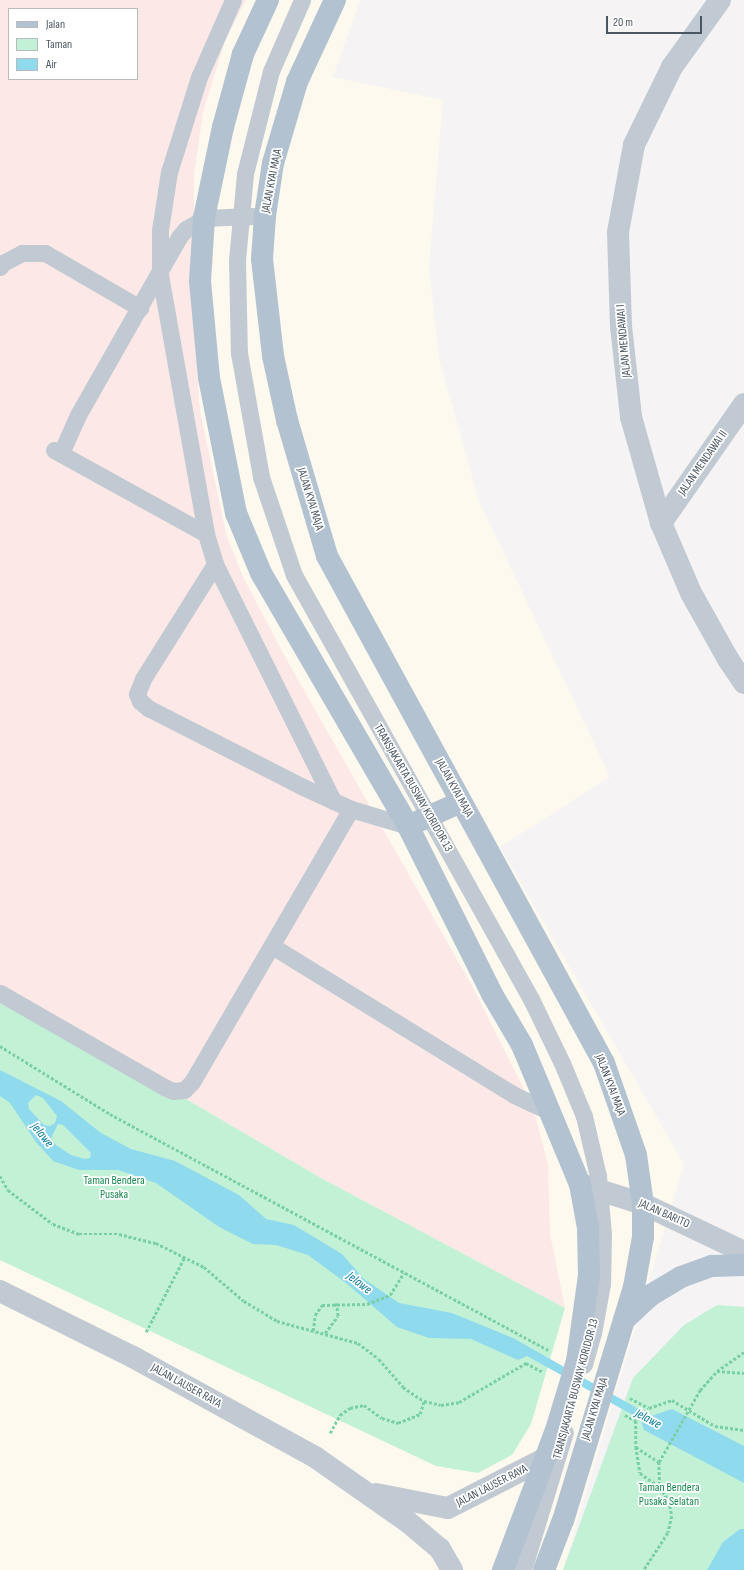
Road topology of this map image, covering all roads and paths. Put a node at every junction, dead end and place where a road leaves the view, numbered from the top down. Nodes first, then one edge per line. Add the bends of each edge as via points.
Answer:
1 (233, 0) edge
2 (268, 0) edge
3 (302, 0) edge
4 (335, 0) edge
5 (720, 0) edge
6 (265, 216) junction
7 (204, 218) junction
8 (0, 267) edge
9 (160, 275) junction
10 (140, 308) junction
11 (744, 404) edge
12 (662, 523) junction
13 (206, 534) junction
14 (215, 564) junction
15 (744, 683) edge
16 (333, 801) junction
17 (461, 802) junction
18 (351, 809) junction
19 (408, 826) junction
20 (272, 946) junction
21 (0, 993) edge
22 (0, 1046) edge
23 (549, 1111) junction
24 (0, 1176) edge
25 (580, 1184) junction
26 (643, 1204) junction
27 (744, 1252) edge
28 (185, 1256) junction
29 (744, 1265) edge
30 (404, 1273) junction
31 (0, 1291) edge
32 (336, 1303) junction
33 (623, 1321) junction
34 (313, 1331) junction
35 (325, 1333) junction
36 (550, 1351) dead end
37 (744, 1352) edge
38 (133, 1357) junction
39 (717, 1371) junction
40 (543, 1372) dead end
41 (744, 1373) edge
42 (630, 1398) dead end
43 (424, 1401) junction
44 (688, 1410) junction
45 (623, 1414) dead end
46 (744, 1430) edge
47 (636, 1447) junction
48 (315, 1457) junction
49 (546, 1458) junction
50 (659, 1462) junction
51 (660, 1487) junction
52 (367, 1492) junction
53 (452, 1570) edge
54 (503, 1570) edge
55 (523, 1570) edge
56 (544, 1570) edge
57 (644, 1570) edge

1 - 9 lane via 199,77 169,172 160,230
2 - 7 main road via 243,54 223,127
3 - 55 lane, TRANSJAKARTA BUSWAY KORIDOR 13 via 271,71 245,174 237,261 239,353 261,477 294,575 491,927 562,1063 584,1116 598,1176 603,1234 602,1284 593,1333
4 - 6 main road, JALAN KYAI MAJA via 297,82 273,163
5 - 12 street, JALAN MENDAWAI I via 672,67 634,145 618,232 621,326 631,417
6 - 7 lane
6 - 17 main road, JALAN KYAI MAJA via 262,259 273,356 287,420 327,556
7 - 9 lane via 186,229
7 - 19 main road via 200,281 209,378 236,513 261,573
8 - 10 lane via 3,262 22,253 45,253
9 - 10 lane
9 - 13 lane
10 - 13 lane via 58,451
11 - 12 street, JALAN MENDAWAI II
12 - 15 street, JALAN MENDAWAI I via 692,593
13 - 14 lane
14 - 16 lane
14 - 16 lane via 143,680 137,694 140,701 148,708
16 - 18 lane
17 - 19 main road
17 - 26 main road, JALAN KYAI MAJA via 604,1063 636,1155
18 - 19 lane
18 - 20 lane
19 - 23 main road via 492,994 522,1044
20 - 21 lane via 192,1082 184,1090 173,1091 164,1087
20 - 23 lane via 514,1095
22 - 30 path via 110,1114
23 - 25 main road
24 - 28 path via 8,1190 53,1224 79,1234 119,1234 156,1243
25 - 26 street, JALAN BARITO
25 - 49 main road via 588,1228 589,1275 577,1361
26 - 27 street, JALAN BARITO
26 - 33 main road, JALAN KYAI MAJA via 643,1237 634,1287
28 - 34 path via 204,1267 244,1301 277,1321
28 - 38 path
29 - 33 main road via 712,1266 681,1277 652,1295
30 - 32 path via 390,1295 367,1304
30 - 36 path
31 - 38 street, JALAN LAUSER RAYA
32 - 34 path via 322,1305 315,1315
32 - 35 path via 338,1316
33 - 56 main road, JALAN KYAI MAJA via 563,1520
34 - 35 path
35 - 43 path via 358,1343 379,1359 403,1387
37 - 39 path
38 - 48 street, JALAN LAUSER RAYA
39 - 41 path
39 - 44 path via 700,1390
40 - 43 path via 526,1363 459,1402 441,1405
42 - 44 path via 649,1408 672,1400
43 - 48 path via 420,1414 398,1423 382,1418 364,1405 350,1408 340,1415
44 - 46 path via 715,1426
44 - 50 path
45 - 47 path via 636,1421
47 - 50 path
47 - 51 path via 640,1473
48 - 52 street, JALAN LAUSER RAYA
49 - 52 street, JALAN LAUSER RAYA via 448,1508
49 - 54 main road
50 - 51 path
51 - 57 path via 669,1501 672,1516 668,1533
52 - 53 street, JALAN LAUSER RAYA via 440,1549

